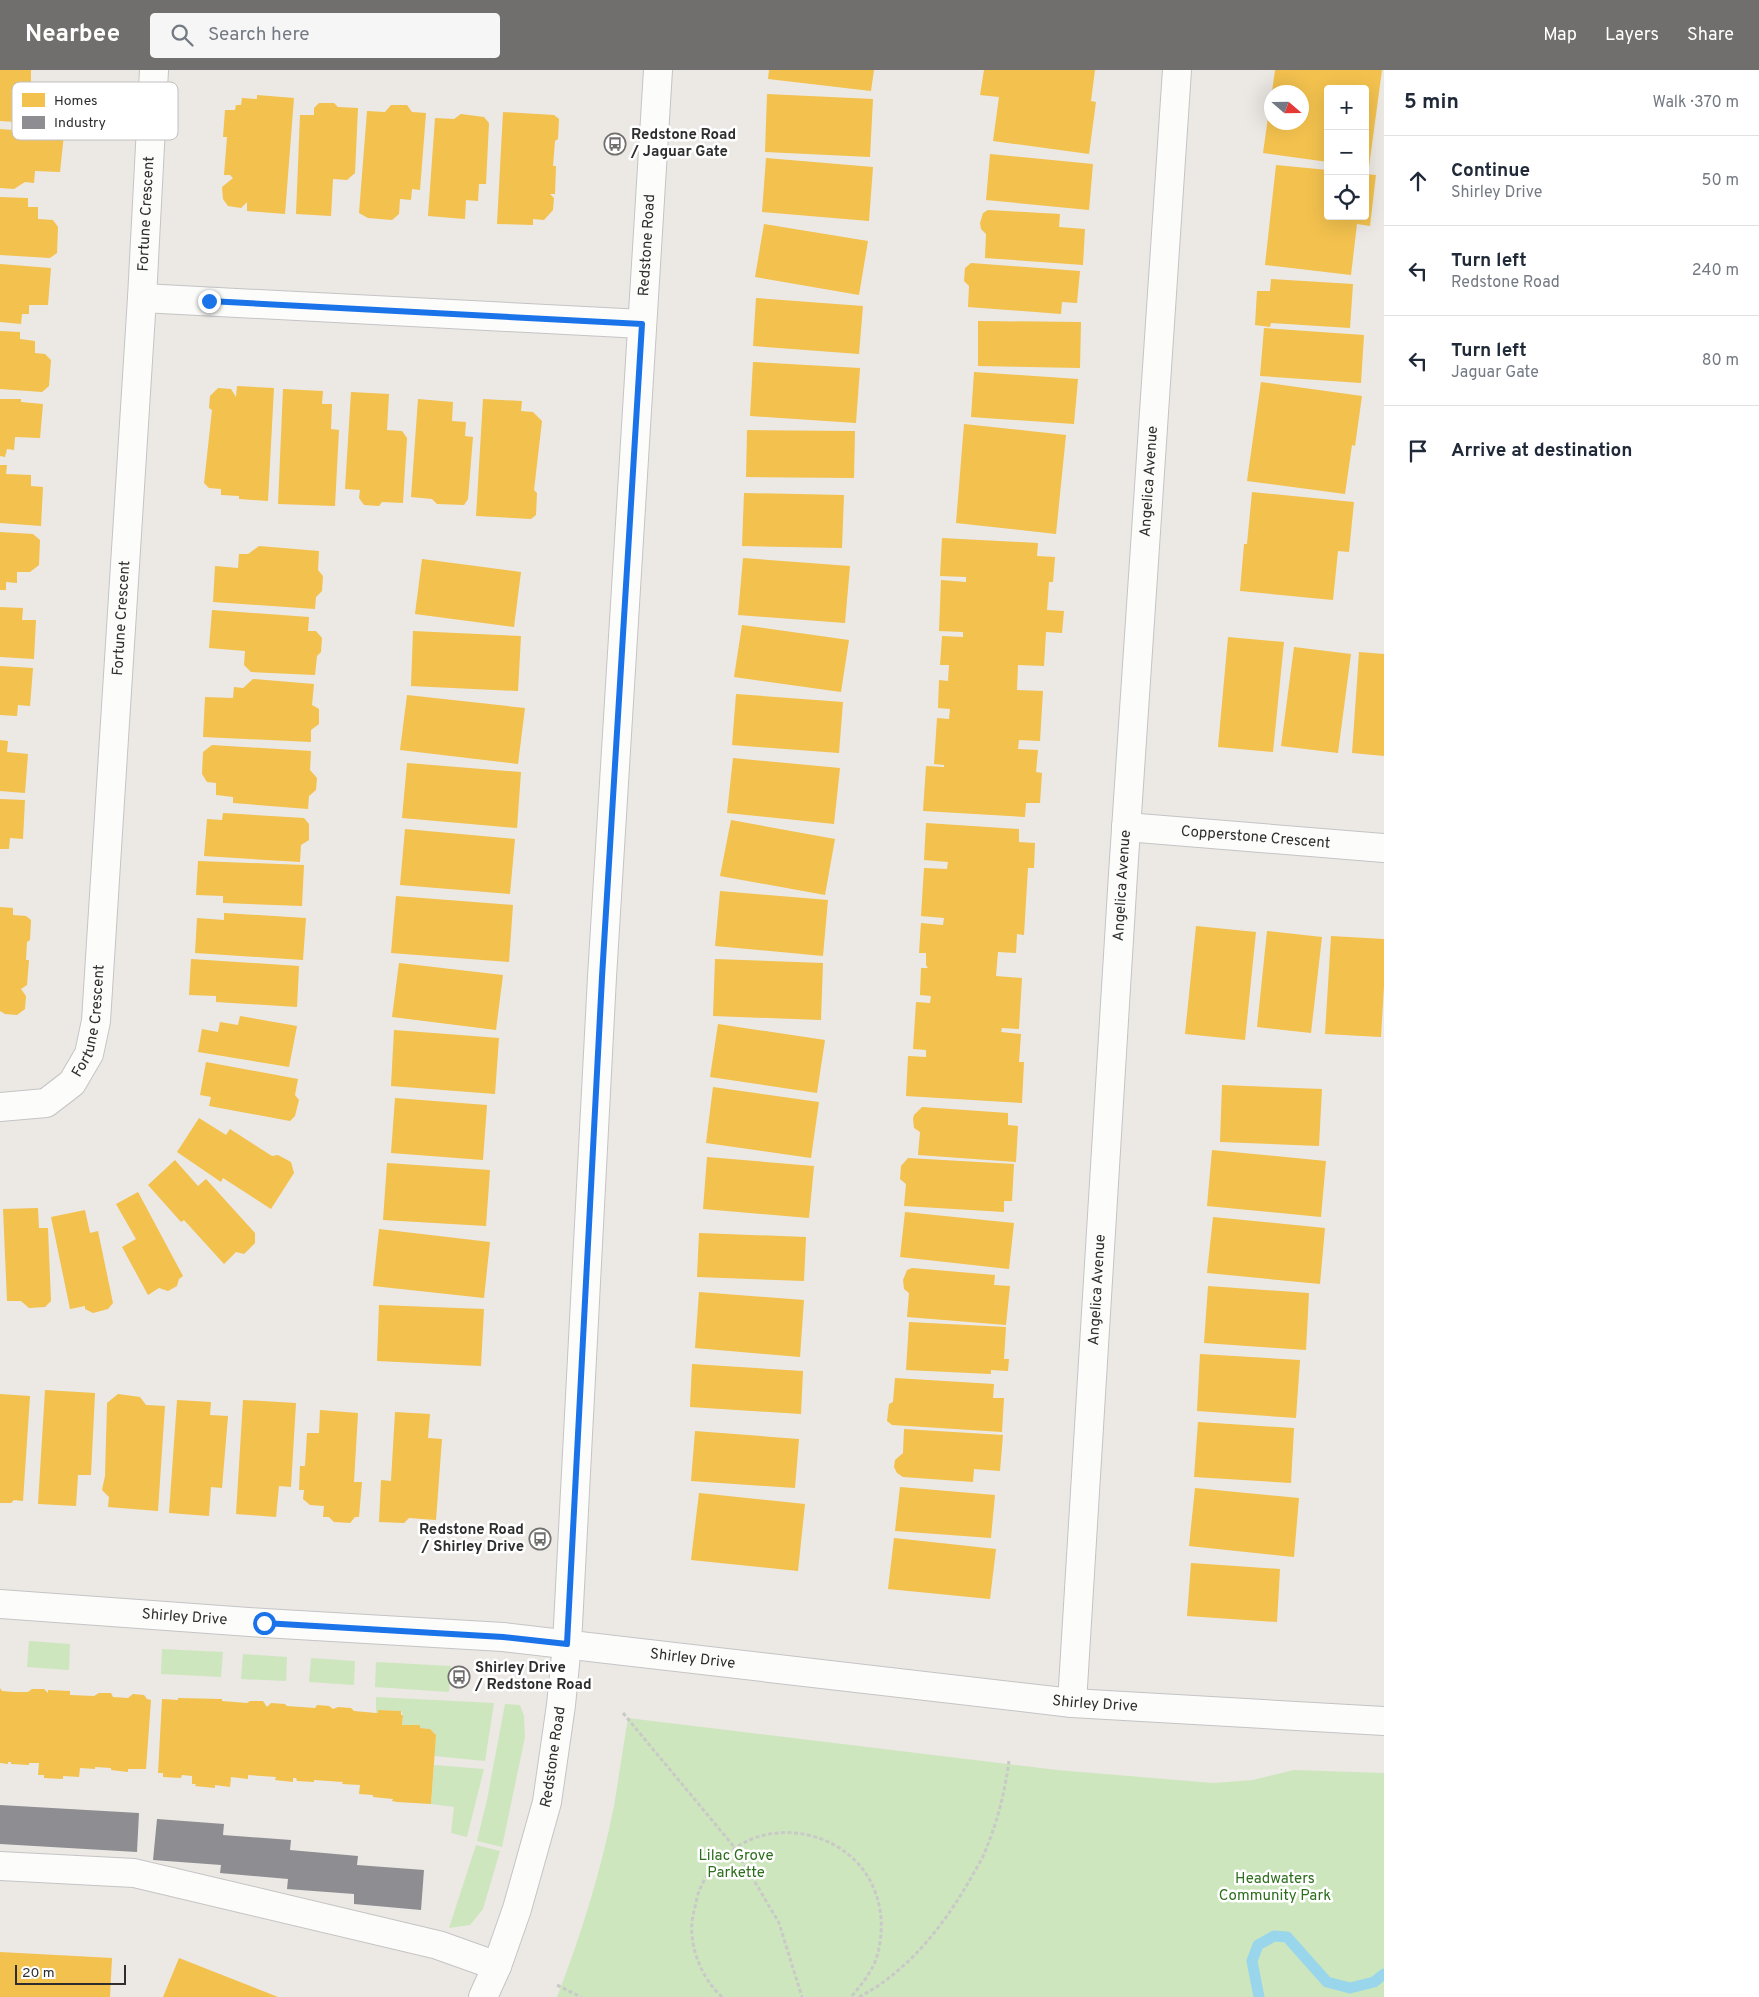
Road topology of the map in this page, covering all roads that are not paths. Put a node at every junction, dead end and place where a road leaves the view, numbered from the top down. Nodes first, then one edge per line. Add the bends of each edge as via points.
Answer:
1 (658, 70) edge
2 (1177, 70) edge
3 (150, 140) edge
4 (142, 298) junction
5 (642, 324) junction
6 (1126, 827) junction
7 (1384, 848) edge
8 (0, 1107) edge
9 (0, 1604) edge
10 (567, 1644) junction
11 (1072, 1703) junction
12 (1384, 1721) edge
13 (0, 1866) edge
14 (497, 1966) junction
15 (483, 1997) edge

1 - 5 street, Redstone Road
2 - 6 street, Angelica Avenue
3 - 4 street, Fortune Crescent
4 - 5 street
4 - 8 street, Fortune Crescent via 96,1020 89,1054 72,1083 46,1103
5 - 10 street, Redstone Road via 601,987
6 - 7 street, Copperstone Crescent
6 - 11 street, Angelica Avenue
9 - 10 street, Shirley Drive
10 - 11 street, Shirley Drive
10 - 14 street, Redstone Road via 547,1802 517,1909
11 - 12 street, Shirley Drive
13 - 14 street via 134,1872 438,1945
14 - 15 street, Redstone Road

